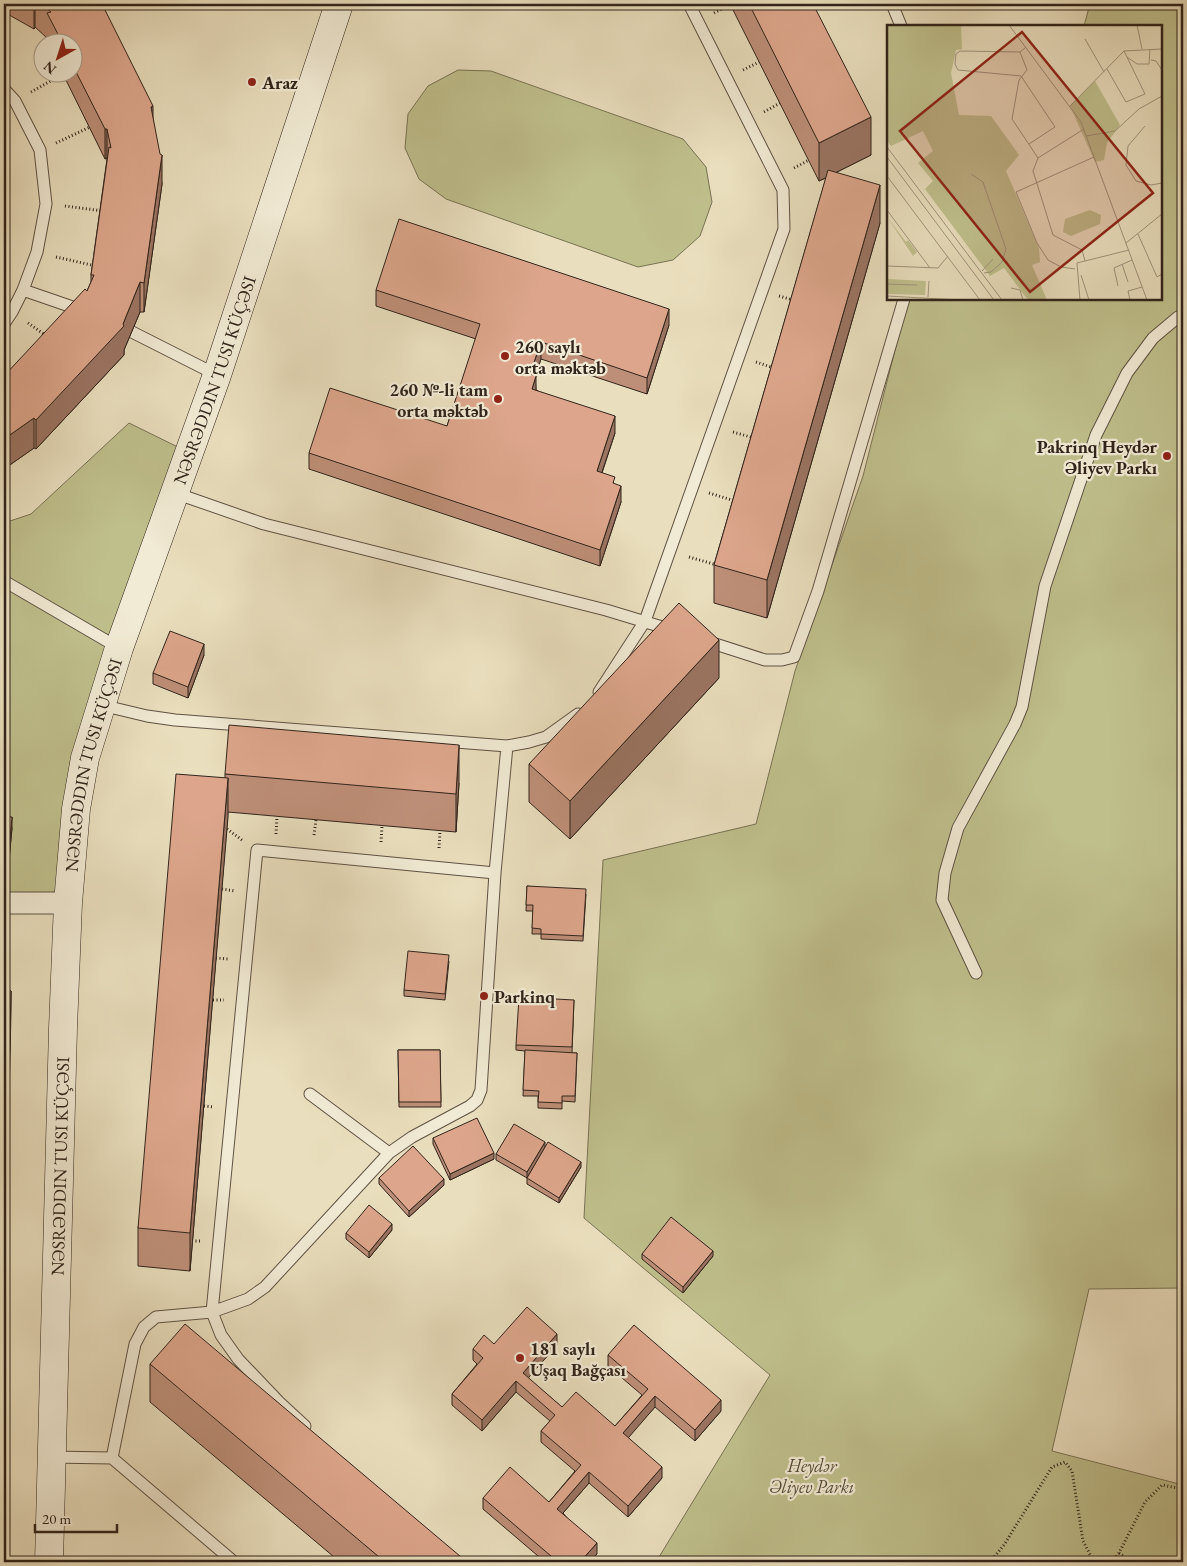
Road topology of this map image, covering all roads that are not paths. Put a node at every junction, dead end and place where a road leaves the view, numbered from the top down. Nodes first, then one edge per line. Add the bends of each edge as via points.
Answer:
1 (339, 4) edge
2 (689, 4) edge
3 (892, 4) edge
4 (901, 25) edge
5 (4, 89) edge
6 (23, 290) junction
7 (904, 300) edge
8 (90, 314) edge
9 (1183, 316) edge
10 (4, 324) edge
11 (132, 332) edge
12 (217, 375) junction
13 (175, 494) junction
14 (4, 581) edge
15 (645, 621) junction
16 (119, 648) junction
17 (594, 699) edge
18 (101, 705) junction
19 (585, 709) edge
20 (507, 746) junction
21 (495, 873) junction
22 (4, 903) edge
23 (68, 903) junction
24 (976, 973) dead end
25 (310, 1094) dead end
26 (389, 1153) junction
27 (212, 1312) junction
28 (314, 1434) edge
29 (51, 1457) junction
30 (112, 1458) junction
31 (50, 1562) edge
32 (234, 1562) edge

1 - 12 main road, NƏSRƏDDIN TUSI KÜÇƏSI
2 - 15 lane via 783,190 784,229
3 - 4 lane
5 - 6 lane via 15,101 40,150 46,204 36,252
6 - 8 lane
6 - 10 lane
7 - 15 lane via 818,591 794,657 764,660
9 - 24 lane via 1154,338 1127,373 1096,435 1045,586 1022,707 958,828 945,873 942,900
11 - 12 lane
12 - 13 main road, NƏSRƏDDIN TUSI KÜÇƏSI
13 - 15 lane via 264,524
13 - 16 main road, NƏSRƏDDIN TUSI KÜÇƏSI
14 - 16 lane
15 - 17 lane
16 - 18 main road, NƏSRƏDDIN TUSI KÜÇƏSI
18 - 20 lane via 175,720
18 - 23 main road, NƏSRƏDDIN TUSI KÜÇƏSI via 85,758 76,809
19 - 20 lane via 546,737
20 - 21 lane
21 - 26 lane via 481,1090 470,1106
21 - 27 lane via 257,850
22 - 23 street
23 - 29 main road, NƏSRƏDDIN TUSI KÜÇƏSI
25 - 26 lane
26 - 27 lane via 265,1287 248,1299
27 - 28 lane via 220,1335 238,1359
27 - 30 lane via 156,1317 144,1327 135,1344
29 - 30 lane
29 - 31 main road, NƏSRƏDDIN TUSI KÜÇƏSI
30 - 32 lane

